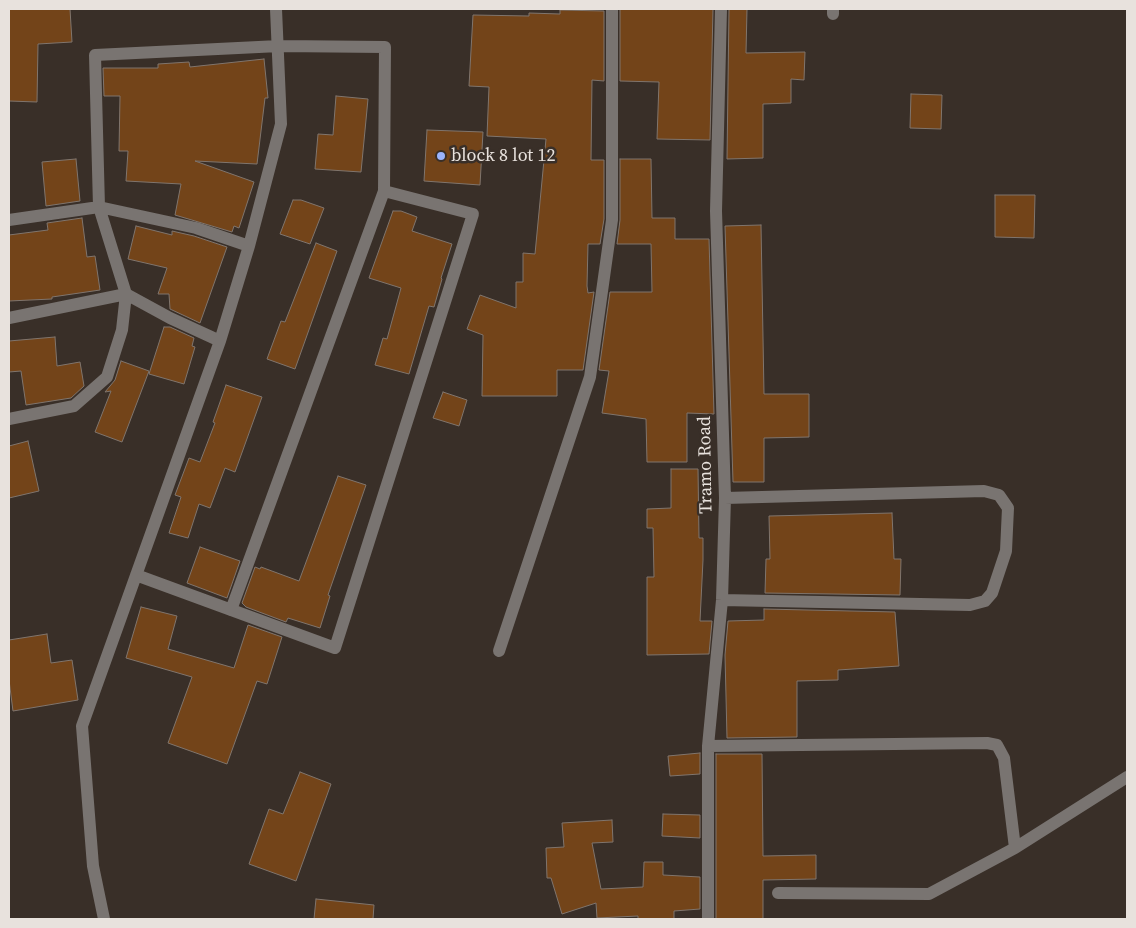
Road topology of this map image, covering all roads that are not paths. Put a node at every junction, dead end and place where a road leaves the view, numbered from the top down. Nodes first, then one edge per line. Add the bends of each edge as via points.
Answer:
1 (276, 9) edge
2 (612, 9) edge
3 (721, 9) edge
4 (279, 46) junction
5 (384, 191) junction
6 (99, 207) junction
7 (9, 220) edge
8 (249, 246) junction
9 (126, 294) junction
10 (9, 318) edge
11 (220, 341) junction
12 (9, 419) edge
13 (725, 498) junction
14 (136, 575) junction
15 (722, 600) junction
16 (231, 610) junction
17 (499, 651) dead end
18 (708, 746) junction
19 (1127, 777) edge
20 (1014, 848) junction
21 (778, 893) dead end
22 (104, 919) edge
23 (708, 919) edge

1 - 4 street
2 - 17 street via 612,220 590,377
3 - 13 street, Tramo Road via 716,211
4 - 5 street via 385,48
4 - 6 street via 95,55
4 - 8 street via 281,124
5 - 16 street
5 - 16 street via 473,214 335,648
6 - 7 street
6 - 8 street via 196,228
6 - 9 street
8 - 11 street
9 - 10 street
9 - 11 street
9 - 12 street via 122,330 107,377 74,406
11 - 14 street
13 - 15 street, Tramo Road
13 - 15 street via 984,491 999,494 1008,508 1006,551 992,593 985,602 970,605
14 - 16 street
14 - 22 street via 82,726 93,866
15 - 18 street, Tramo Road
18 - 20 street via 997,745 1004,758
18 - 23 street, Tramo Road
19 - 20 street
20 - 21 street via 929,894

